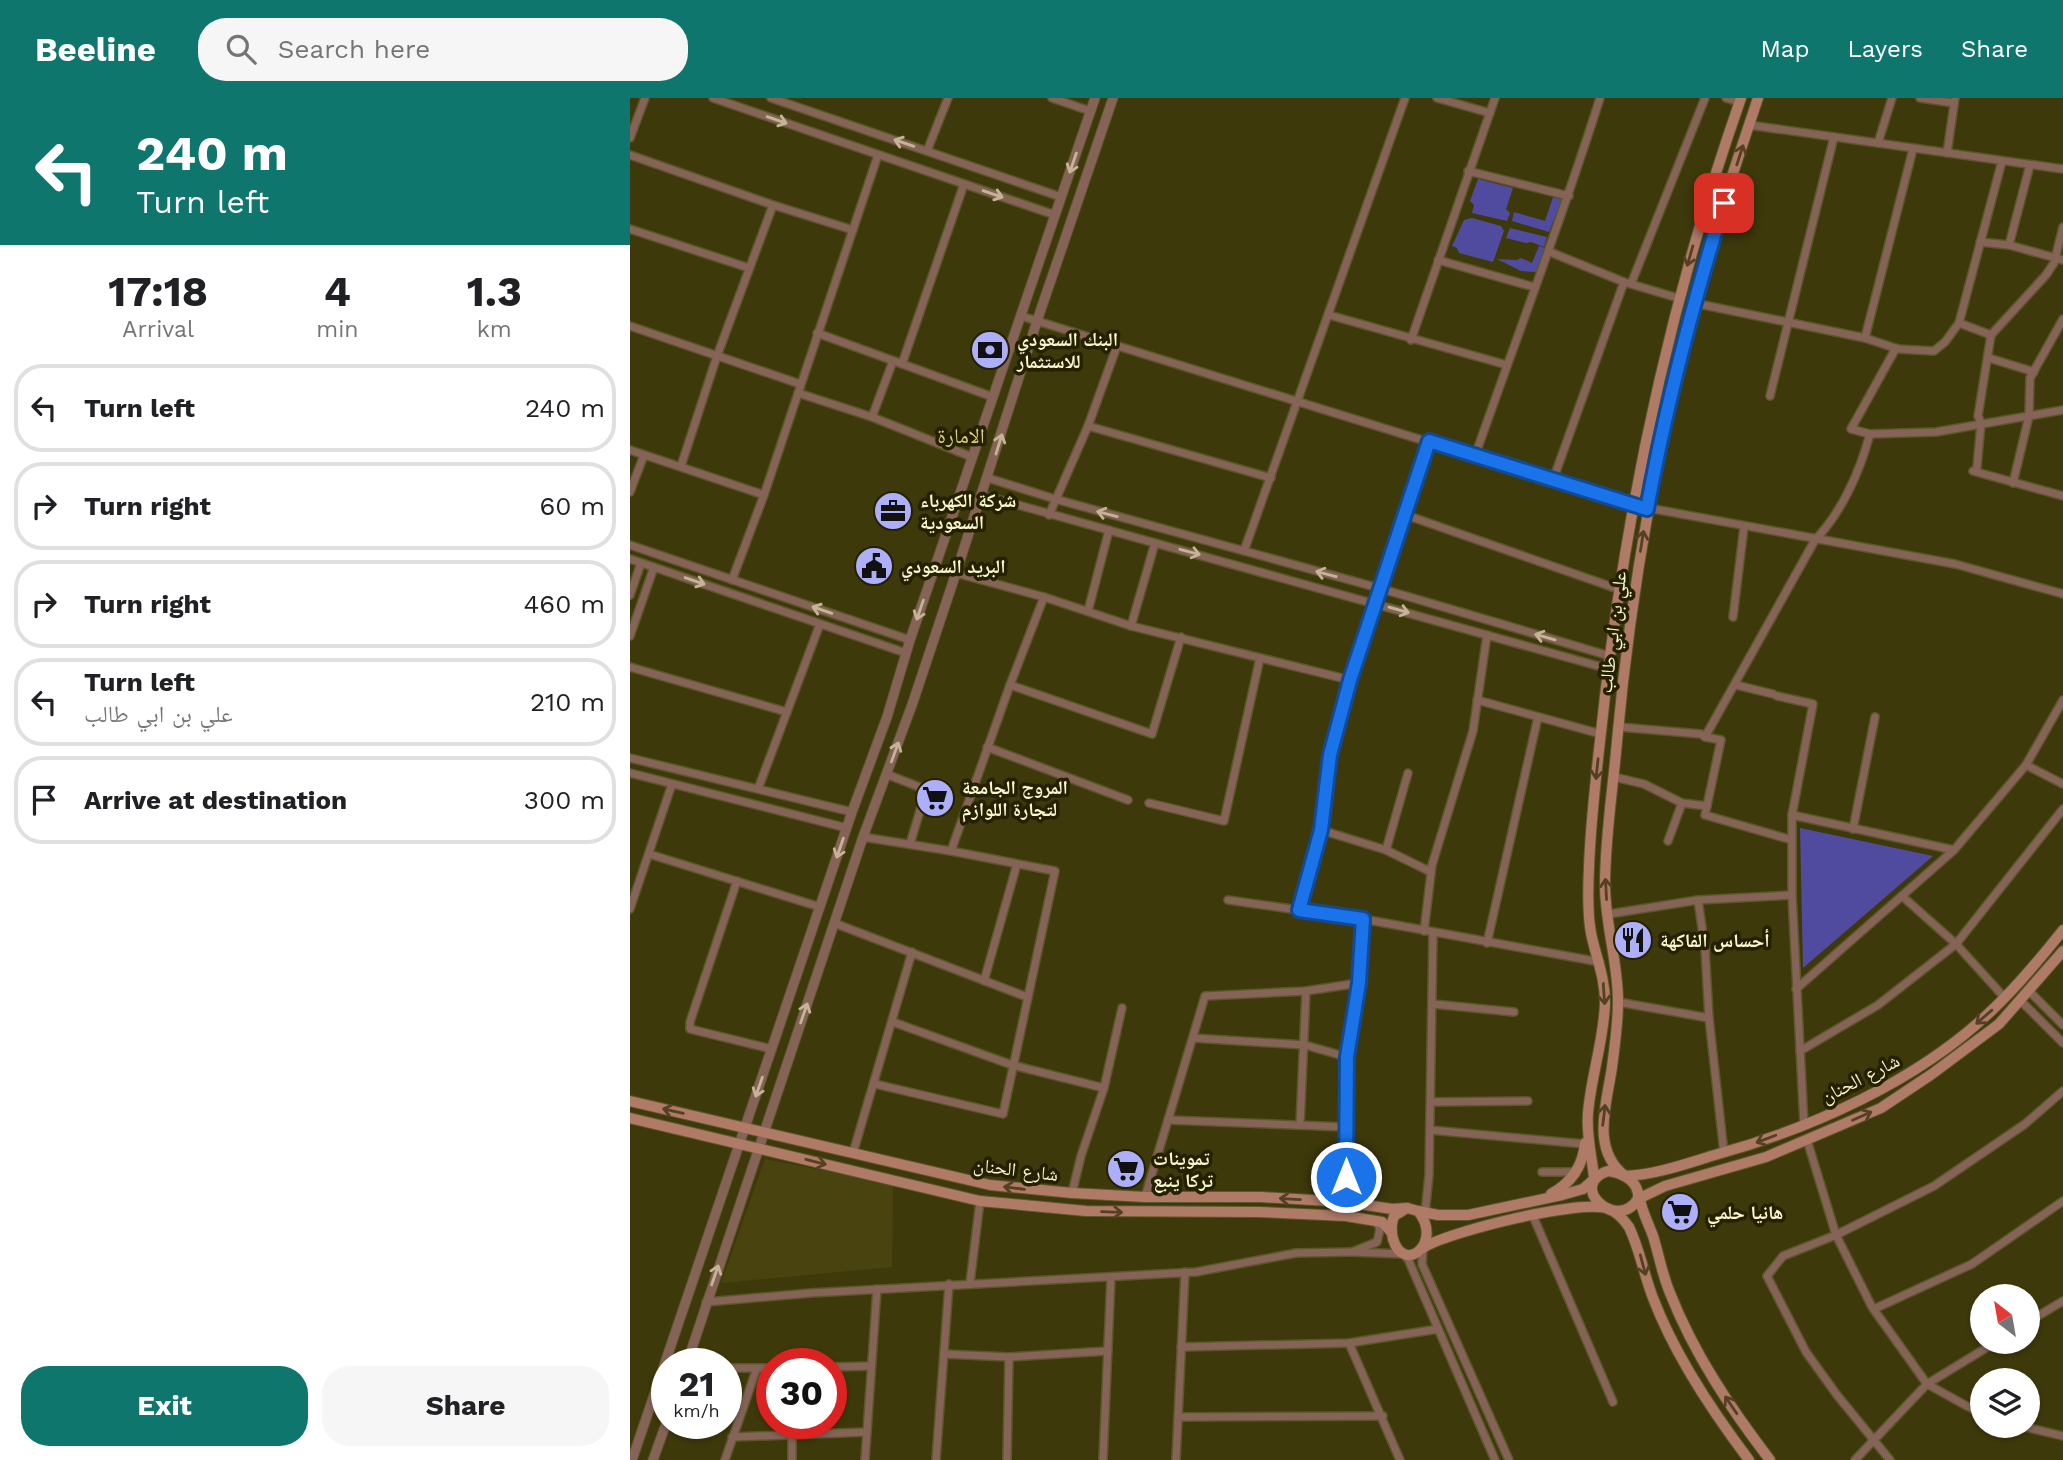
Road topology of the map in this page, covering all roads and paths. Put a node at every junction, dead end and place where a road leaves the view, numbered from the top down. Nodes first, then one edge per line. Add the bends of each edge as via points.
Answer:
1 (645, 98) edge
2 (713, 98) edge
3 (771, 98) edge
4 (948, 98) edge
5 (1052, 98) edge
6 (1095, 98) edge
7 (1113, 98) edge
8 (1405, 98) edge
9 (1437, 98) edge
10 (1495, 98) edge
11 (1600, 98) edge
12 (1705, 98) edge
13 (1727, 98) edge
14 (1758, 98) edge
15 (1892, 98) edge
16 (1920, 98) edge
17 (1740, 100) edge
18 (1954, 100) edge
19 (1090, 111) junction
20 (1490, 113) junction
21 (1749, 125) junction
22 (1834, 137) junction
23 (630, 138) edge
24 (1878, 144) junction
25 (1913, 149) junction
26 (927, 151) junction
27 (1947, 153) junction
28 (630, 155) edge
29 (878, 155) junction
30 (2002, 161) junction
31 (2030, 165) junction
32 (2063, 169) edge
33 (1468, 171) junction
34 (964, 184) junction
35 (1569, 196) junction
36 (1061, 197) junction
37 (773, 205) junction
38 (1055, 215) junction
39 (2063, 227) edge
40 (630, 229) edge
41 (853, 230) junction
42 (1980, 242) junction
43 (2010, 245) junction
44 (1550, 252) junction
45 (2054, 258) junction
46 (1438, 260) junction
47 (2063, 260) edge
48 (750, 268) junction
49 (1628, 283) junction
50 (1534, 287) junction
51 (1678, 298) junction
52 (1694, 303) junction
53 (1021, 316) junction
54 (1329, 316) junction
55 (2063, 319) edge
56 (1037, 321) junction
57 (1959, 323) junction
58 (1788, 324) junction
59 (630, 327) edge
60 (817, 333) junction
61 (1991, 335) junction
62 (1865, 338) junction
63 (1411, 340) junction
64 (1116, 346) junction
65 (1896, 348) junction
66 (717, 356) junction
67 (1989, 358) junction
68 (893, 361) junction
69 (902, 364) junction
70 (1507, 365) junction
71 (2034, 372) junction
72 (800, 384) junction
73 (798, 393) junction
74 (1770, 396) dead end
75 (993, 397) junction
76 (1298, 401) junction
77 (2063, 410) edge
78 (2029, 416) junction
79 (872, 417) junction
80 (1981, 424) junction
81 (1088, 426) junction
82 (1870, 433) junction
83 (1429, 441) junction
84 (630, 450) edge
85 (644, 455) junction
86 (1475, 456) junction
87 (972, 457) junction
88 (681, 466) junction
89 (988, 478) junction
90 (1271, 478) junction
91 (1553, 480) junction
92 (2012, 482) junction
93 (630, 492) edge
94 (764, 495) junction
95 (982, 495) junction
96 (2063, 496) edge
97 (1055, 499) junction
98 (1633, 505) junction
99 (1647, 509) junction
100 (1049, 514) junction
101 (1406, 515) junction
102 (1744, 527) junction
103 (1109, 530) junction
104 (1815, 540) junction
105 (1155, 542) junction
106 (630, 545) edge
107 (1244, 551) junction
108 (630, 559) edge
109 (641, 563) junction
110 (653, 567) junction
111 (956, 573) junction
112 (732, 580) junction
113 (1378, 588) junction
114 (1618, 589) junction
115 (2063, 594) edge
116 (630, 595) edge
117 (1044, 597) junction
118 (1374, 603) junction
119 (1088, 611) junction
120 (1734, 617) dead end
121 (820, 624) junction
122 (1131, 626) junction
123 (1487, 635) junction
124 (630, 636) edge
125 (1181, 637) junction
126 (910, 640) junction
127 (906, 653) junction
128 (1610, 656) junction
129 (1260, 658) junction
130 (630, 667) edge
131 (1609, 669) junction
132 (1350, 680) junction
133 (1010, 685) junction
134 (1736, 685) junction
135 (1477, 700) junction
136 (2063, 700) edge
137 (787, 712) junction
138 (1538, 717) junction
139 (1875, 717) dead end
140 (1619, 727) junction
141 (1601, 734) junction
142 (1706, 737) junction
143 (987, 747) junction
144 (630, 758) edge
145 (2026, 765) junction
146 (1408, 773) dead end
147 (630, 774) edge
148 (887, 774) junction
149 (1614, 777) junction
150 (673, 784) junction
151 (2063, 784) edge
152 (758, 789) junction
153 (1128, 800) dead end
154 (1149, 803) dead end
155 (1682, 803) junction
156 (1707, 806) junction
157 (2063, 809) edge
158 (852, 812) junction
159 (1791, 815) junction
160 (847, 828) junction
161 (1853, 829) junction
162 (1321, 830) junction
163 (863, 836) junction
164 (1792, 840) junction
165 (1668, 841) dead end
166 (910, 844) junction
167 (1386, 850) junction
168 (1954, 850) junction
169 (951, 851) junction
170 (649, 854) junction
171 (1017, 864) junction
172 (1431, 872) junction
173 (737, 881) junction
174 (1792, 895) junction
175 (1902, 896) junction
176 (1228, 900) dead end
177 (1698, 900) junction
178 (820, 907) junction
179 (630, 909) edge
180 (1299, 910) junction
181 (1609, 914) junction
182 (1363, 919) junction
183 (834, 923) junction
184 (2063, 930) edge
185 (1429, 932) junction
186 (1487, 943) junction
187 (1955, 944) junction
188 (2063, 951) edge
189 (912, 952) junction
190 (1601, 962) junction
191 (984, 981) junction
192 (1359, 983) junction
193 (1796, 989) junction
194 (1306, 991) junction
195 (2029, 991) junction
196 (1027, 997) junction
197 (2004, 997) junction
198 (2020, 1000) junction
199 (1618, 1002) junction
200 (1433, 1004) junction
201 (1122, 1007) dead end
202 (1514, 1012) dead end
203 (1709, 1018) junction
204 (893, 1022) junction
205 (2063, 1025) edge
206 (1193, 1038) junction
207 (2063, 1042) edge
208 (1305, 1045) junction
209 (772, 1049) junction
210 (1800, 1051) junction
211 (1347, 1057) junction
212 (1012, 1065) junction
213 (875, 1084) junction
214 (1104, 1088) junction
215 (2063, 1091) edge
216 (630, 1101) edge
217 (1528, 1101) dead end
218 (1431, 1102) junction
219 (630, 1118) edge
220 (1168, 1120) junction
221 (1804, 1124) junction
222 (1300, 1125) junction
223 (745, 1127) junction
224 (1346, 1127) junction
225 (1587, 1129) junction
226 (1430, 1130) junction
227 (764, 1132) junction
228 (1807, 1140) junction
229 (740, 1144) junction
230 (1585, 1144) junction
231 (759, 1148) junction
232 (853, 1153) junction
233 (1724, 1153) junction
234 (1577, 1171) junction
235 (1542, 1172) dead end
236 (1625, 1175) junction
237 (1593, 1180) junction
238 (1072, 1193) junction
239 (1145, 1197) junction
240 (1639, 1197) junction
241 (1539, 1200) junction
242 (980, 1201) junction
243 (2063, 1201) edge
244 (1346, 1202) junction
245 (1608, 1209) junction
246 (1419, 1212) junction
247 (1532, 1216) junction
248 (1376, 1221) junction
249 (1392, 1233) junction
250 (1836, 1235) junction
251 (1423, 1248) junction
252 (1352, 1251) junction
253 (1403, 1254) junction
254 (1185, 1272) junction
255 (1111, 1277) junction
256 (970, 1283) junction
257 (949, 1284) junction
258 (877, 1289) junction
259 (2063, 1301) edge
260 (706, 1302) junction
261 (1874, 1310) junction
262 (2040, 1315) edge
263 (1438, 1329) junction
264 (1349, 1343) junction
265 (1181, 1347) junction
266 (692, 1348) edge
267 (1108, 1351) junction
268 (944, 1354) junction
269 (1976, 1354) edge
270 (1009, 1357) junction
271 (871, 1366) junction
272 (847, 1367) edge
273 (756, 1371) edge
274 (1927, 1384) junction
275 (1613, 1402) dead end
276 (1970, 1408) edge
277 (742, 1409) edge
278 (1382, 1416) junction
279 (1179, 1417) junction
280 (2040, 1431) edge
281 (867, 1432) junction
282 (847, 1433) edge
283 (2063, 1436) edge
284 (661, 1439) edge
285 (731, 1439) edge
286 (792, 1439) edge
287 (1874, 1441) junction
288 (632, 1460) edge
289 (653, 1460) edge
290 (725, 1460) edge
291 (792, 1460) edge
292 (865, 1460) edge
293 (936, 1460) edge
294 (1007, 1460) edge
295 (1103, 1460) edge
296 (1177, 1460) edge
297 (1401, 1460) edge
298 (1496, 1460) edge
299 (1509, 1460) edge
300 (1749, 1460) edge
301 (1770, 1460) edge
302 (1855, 1460) edge
303 (1890, 1460) edge

1 - 23 street
2 -> 29 street
26 -> 3 street
4 - 26 street
5 - 19 street
6 - 19 street
7 - 56 street
8 - 54 street
9 - 20 street
10 - 20 street
11 - 35 street
12 - 49 street
13 - 17 street
14 - 21 main road, علي بن ابي طالب
15 - 24 street
16 - 18 street
17 -> 51 main road, علي بن ابي طالب
18 - 27 street
19 -> 36 street
20 - 33 street
21 - 22 street
52 -> 21 main road, علي بن ابي طالب
22 - 24 street
22 - 58 street
24 - 25 street
25 - 27 street
25 - 62 street
26 - 36 street
27 - 30 street
28 - 37 street
29 - 34 street
29 - 41 street
30 - 31 street
30 - 42 street
31 - 32 street
31 - 43 street
33 - 35 street
33 - 46 street
34 -> 38 street
34 - 69 street
35 - 44 street
36 - 38 street
37 - 41 street
37 - 48 street
38 - 53 street
39 - 45 street
40 - 48 street
41 - 60 street
42 - 43 street
42 - 57 street
43 - 45 street
44 - 49 street
44 - 50 street
45 - 47 street
45 - 61 street via 2046,275
46 - 50 street
46 - 63 street
48 - 66 street
49 - 51 street
49 - 91 street
50 - 70 street
51 - 98 main road, علي بن ابي طالب
52 - 58 street
52 - 99 main road, علي بن ابي طالب
53 - 56 street
53 - 75 street
54 - 63 street
54 - 76 street
55 - 71 street
56 - 64 street
89 -> 56 street
57 - 61 street
57 - 65 street via 1934,351
58 - 62 street
58 - 74 street
59 - 66 street
60 - 68 street
60 - 72 street
61 - 67 street
62 - 65 street
63 - 70 street
64 - 76 street
64 - 81 street
65 - 82 street via 1851,429
66 - 72 street
66 - 88 street
67 - 71 street
67 - 80 street via 1978,416
68 - 69 street
68 - 79 street
69 - 75 street
70 - 86 street
71 - 78 street
72 - 73 street
73 - 79 street
73 - 94 street
75 - 87 street
76 - 83 street
76 - 90 street
77 - 78 street
78 - 80 street
78 - 92 street
79 - 87 street
80 - 82 street via 1936,432
80 - 92 street via 1975,469
81 - 90 street
81 - 97 street
82 - 104 street via 1864,456 1831,523
83 - 86 street
83 - 101 street
84 - 85 street
85 - 88 street
85 - 93 street
86 - 91 street
87 -> 126 street
88 - 94 street
89 - 95 street
89 - 97 street
90 - 107 street
91 - 98 street
92 - 96 street
94 - 112 street
95 - 100 street
95 - 111 street
97 - 100 street
107 -> 97 street
98 - 99 street
98 - 114 main road, علي بن ابي طالب
99 - 102 street
140 -> 99 main road, علي بن ابي طالب
100 - 103 street
101 - 113 street
101 - 114 street
102 - 104 street
102 - 120 street
103 - 105 street
103 - 119 street
104 - 115 street via 1955,564
104 - 134 street
105 -> 118 street
105 - 122 street
106 - 112 street
113 -> 107 street
108 - 109 street
109 - 110 street
109 - 116 street
110 -> 121 street
110 - 124 street
111 - 117 street
148 -> 111 street
126 -> 112 street
113 - 118 street
128 -> 113 street
114 - 128 main road, علي بن ابي طالب
117 - 119 street
117 - 133 street
118 -> 123 street
118 - 132 street
119 - 122 street
121 - 127 street
121 - 137 street
122 - 125 street
123 - 131 street
123 - 135 street
125 - 129 street
125 - 133 street via 1152,734
126 - 127 street
127 - 158 street
128 - 131 main road, علي بن ابي طالب
129 - 132 street
129 - 154 street via 1224,821
130 - 137 street
131 - 141 main road, علي بن ابي طالب
132 - 162 street via 1330,755
133 - 143 street
134 - 142 street
134 - 159 street via 1813,704
135 - 138 street
135 - 172 street via 1473,731
136 - 145 street
137 - 152 street
138 - 141 street
138 - 186 street
139 - 161 street
140 - 142 street
140 - 149 main road, علي بن ابي طالب
141 -> 190 main road, علي بن ابي طالب via 1588,894 1592,934
142 - 156 street via 1721,740
143 - 153 street
143 - 169 street
144 - 152 street
145 - 151 street
145 - 168 street
146 - 167 street
147 - 150 street
148 - 163 street
148 - 166 street via 925,793
149 - 155 street via 1644,784
181 -> 149 main road, علي بن ابي طالب via 1605,887
150 - 160 street
150 - 170 street
152 - 158 street
155 - 156 street
155 - 165 street
156 - 164 street via 1705,815
157 - 187 street
158 - 160 street
159 - 161 street
159 - 164 street
160 -> 178 street
161 - 168 street
162 - 167 street
162 - 180 street
163 - 166 street
163 - 183 street
164 - 174 street
166 - 169 street
167 - 172 street
168 - 175 street
169 - 171 street
170 - 173 street
170 - 179 street
171 - 191 street
171 - 196 street via 1055,872
172 - 185 street
173 - 178 street
173 - 209 street via 690,1029
174 - 177 street
174 - 193 street
175 - 187 street
175 - 193 street
176 - 180 street
177 - 181 street
177 - 203 street
178 - 209 street
180 - 182 street
181 - 199 main road, علي بن ابي طالب
182 - 185 street
182 - 192 street
183 - 189 street
227 -> 183 street
184 - 197 main road, شارع الحنان
185 - 186 street
185 - 200 street
186 - 190 street
187 - 197 street
187 - 210 street via 1878,1005
188 - 195 main road, شارع الحنان
189 - 191 street
189 - 204 street
190 -> 225 main road, علي بن ابي طالب via 1605,1002
191 - 196 street
192 - 194 street
192 - 211 street
193 - 210 street
194 - 206 street via 1205,996
194 - 208 street
195 - 198 main road, شارع الحنان
195 - 205 street
196 - 212 street
197 -> 221 main road, شارع الحنان via 1925,1063 1872,1094
198 - 207 street
228 -> 198 main road, شارع الحنان via 1881,1108 1912,1088 1999,1024
199 - 203 street
236 -> 199 main road, علي بن ابي طالب via 1617,1170 1606,1148 1603,1122
200 - 202 street
200 - 218 street
201 - 214 street
203 - 233 street
204 - 212 street
204 - 213 street
206 - 208 street
206 - 220 street
208 - 211 street
208 - 222 street
209 -> 223 street
210 - 221 street
211 - 224 street
212 - 213 street via 1003,1114
212 - 214 street
213 - 232 street
214 - 238 street
215 - 250 street via 2025,1124 1934,1186
223 -> 216 main road, شارع الحنان
217 - 218 street
218 - 226 street
219 - 229 main road, شارع الحنان
220 - 222 street
220 - 239 street
221 -> 233 main road, شارع الحنان
222 - 224 street
223 - 227 main road, شارع الحنان
223 - 229 street
224 - 244 street
225 - 230 main road
225 - 237 main road, علي بن ابي طالب
226 - 230 street
226 - 246 street via 1429,1175
227 - 231 street
227 - 232 main road, شارع الحنان
228 - 240 main road, شارع الحنان
228 - 250 street
229 - 231 main road, شارع الحنان
229 - 288 street
230 - 234 main road
231 -> 242 main road, شارع الحنان
260 -> 231 street
238 -> 232 main road, شارع الحنان via 990,1185
233 - 236 main road, شارع الحنان
234 - 235 street
234 - 241 main road via 1561,1188
236 - 237 main road via 1608,1171
236 - 240 main road
237 - 241 main road, شارع الحنان via 1583,1189
237 - 245 main road via 1592,1192
238 - 239 main road, شارع الحنان
244 -> 239 main road, شارع الحنان
240 - 245 main road via 1628,1210
301 -> 240 main road via 1689,1336 1670,1294
241 - 246 main road, شارع الحنان via 1453,1216
242 -> 248 main road, شارع الحنان via 1086,1212 1259,1212
242 - 256 street
243 - 261 street via 1972,1264
244 - 246 main road, شارع الحنان
245 - 247 main road via 1578,1207
245 -> 300 main road via 1629,1227 1674,1344
246 - 249 main road via 1394,1216
246 - 251 main road via 1427,1231
247 - 251 main road via 1457,1233
247 - 275 street
248 - 249 main road, شارع الحنان
248 - 252 street via 1380,1229 1377,1242
249 - 253 main road
250 - 261 street
250 - 287 street via 1783,1256 1767,1276 1806,1352
251 - 253 main road via 1418,1254
251 - 299 street via 1423,1264
252 - 253 street
252 - 254 street via 1296,1252
253 - 263 street
254 - 255 street
254 - 265 street
255 - 256 street
255 - 267 street
256 - 257 street
257 - 258 street
257 - 268 street
258 - 260 street
258 - 271 street
259 - 262 street
260 - 266 street
261 - 274 street
263 - 264 street
263 - 298 street
264 - 265 street
264 - 278 street
265 - 279 street
267 - 270 street
267 - 295 street
268 - 270 street
268 - 293 street
269 - 274 street
270 - 294 street
271 - 272 street
271 - 281 street
273 - 277 street
274 - 276 street
274 - 287 street
278 - 279 street
278 - 297 street
279 - 296 street
280 - 283 street
281 - 282 street
281 - 292 street
284 - 289 street
285 - 290 street
286 - 291 street
287 - 302 street
287 - 303 street

